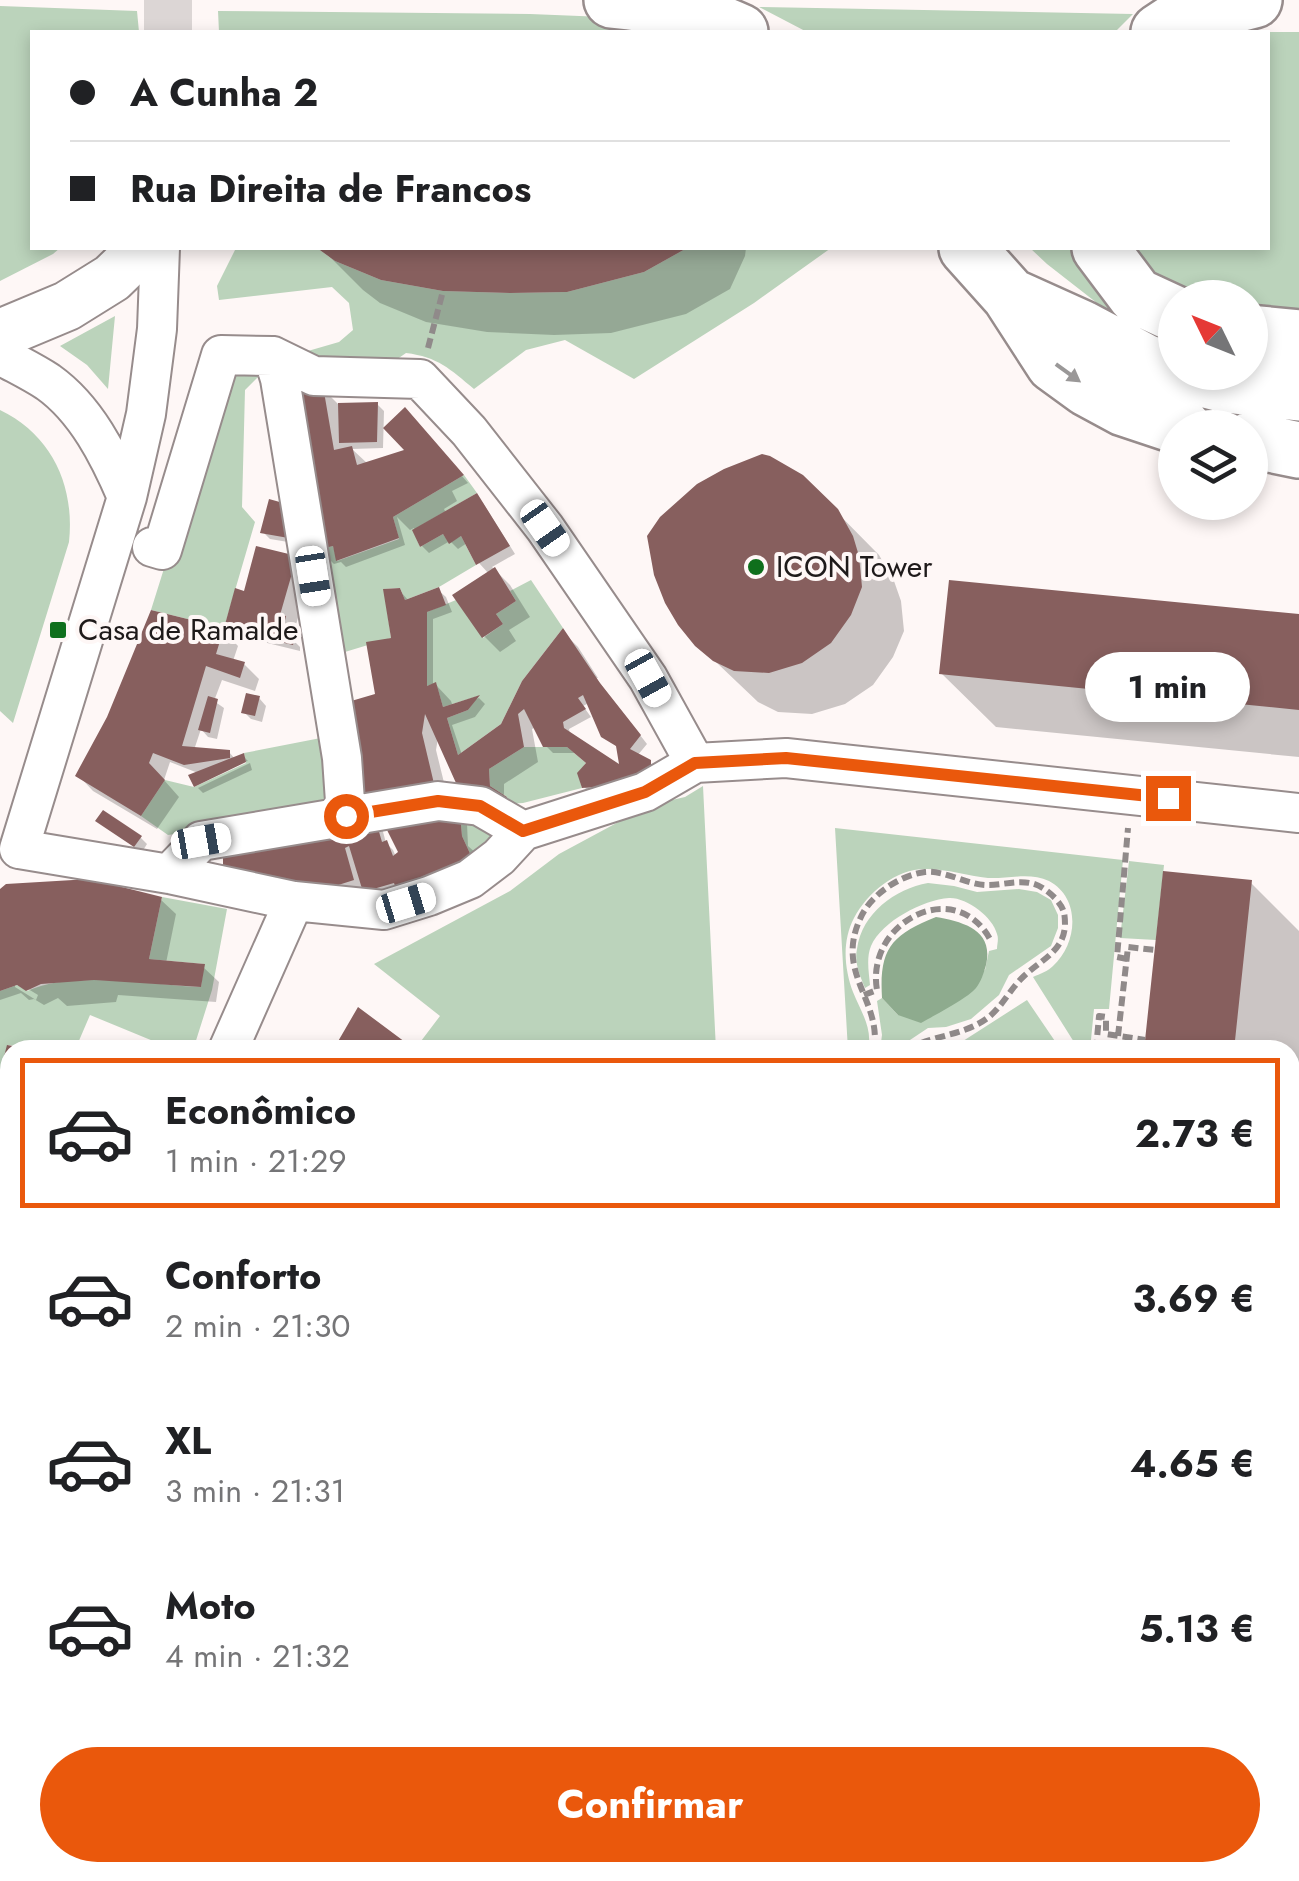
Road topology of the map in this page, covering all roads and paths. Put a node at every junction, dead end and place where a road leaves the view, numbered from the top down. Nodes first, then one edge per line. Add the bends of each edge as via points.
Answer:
1 (612, 0) edge
2 (1254, 0) edge
3 (735, 30) edge
4 (1162, 30) edge
5 (140, 250) edge
6 (160, 250) edge
7 (969, 250) edge
8 (1102, 250) edge
9 (443, 291) dead end
10 (1010, 296) junction
11 (1158, 306) edge
12 (0, 334) edge
13 (1268, 335) edge
14 (1299, 338) edge
15 (0, 354) edge
16 (273, 356) junction
17 (1158, 366) edge
18 (420, 379) junction
19 (1268, 389) edge
20 (1299, 392) edge
21 (1158, 419) edge
22 (1268, 444) edge
23 (1299, 450) edge
24 (127, 497) junction
25 (152, 548) dead end
26 (695, 763) junction
27 (1131, 794) junction
28 (1294, 812) edge
29 (346, 816) junction
30 (523, 831) junction
31 (10, 854) edge
32 (168, 874) junction
33 (294, 902) junction
34 (992, 941) dead end
35 (1155, 950) dead end
36 (1126, 959) junction
37 (864, 996) junction
38 (1118, 1036) junction
39 (232, 1040) edge
40 (876, 1040) edge
41 (930, 1040) edge
42 (1097, 1040) edge
43 (1145, 1040) dead end

1 - 3 highway via 681,10
2 - 4 highway
5 - 12 main road via 112,278 67,306
6 - 24 street via 146,414
7 - 10 highway
8 - 11 highway via 1136,296
9 - 18 path
10 - 17 highway
10 -> 21 highway via 1054,364 1124,408
13 - 14 highway
15 - 24 street via 67,399 108,453
16 - 18 street via 314,376
16 - 25 street via 221,355 162,550
16 - 29 street via 342,758
18 - 26 street via 545,528 648,678
19 - 20 highway
22 - 23 highway
24 - 31 street
26 - 27 street via 786,758
26 - 30 street via 645,792
27 - 28 street
27 - 36 path via 1118,957
29 - 30 street via 438,801 480,806
29 - 32 street via 201,841
30 - 33 street via 470,879 399,906
31 - 32 street
32 - 33 street
33 - 39 street
34 - 37 path via 969,916 949,910 906,919 879,954 877,990
35 - 36 path via 1128,947
36 - 38 path
37 - 40 path
37 - 41 path via 851,942 861,914 883,890 928,872 986,886 1033,883 1052,894 1065,911 1064,936 1052,955 1023,976 988,1018
38 - 42 path via 1106,1034 1106,1017 1099,1016
38 - 43 path

